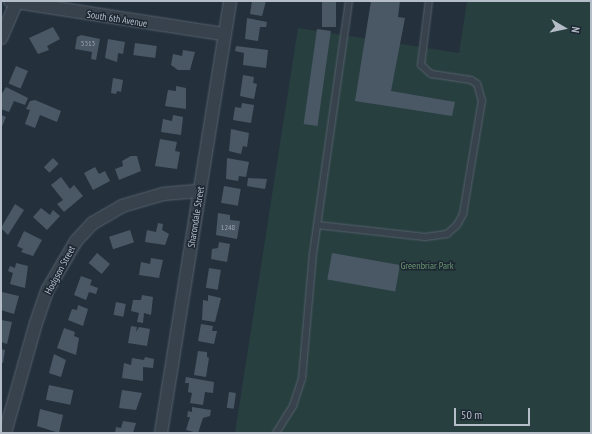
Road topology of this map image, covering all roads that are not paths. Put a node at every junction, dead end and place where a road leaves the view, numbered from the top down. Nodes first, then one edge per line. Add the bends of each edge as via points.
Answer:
1 (15, 1) edge
2 (230, 1) edge
3 (349, 1) edge
4 (429, 1) edge
5 (224, 34) junction
6 (1, 38) edge
7 (200, 191) junction
8 (317, 225) junction
9 (5, 433) edge
10 (161, 433) edge
11 (276, 433) edge

1 - 5 street, South 6th Avenue
1 - 6 street
2 - 5 street, Sharondale Street
3 - 8 lane
4 - 8 lane via 421,65 431,74 471,80 477,84 482,96 463,214 457,226 447,234 425,237
5 - 7 street, Sharondale Street
7 - 9 street, Hodgson Street via 163,194 122,206 93,223 76,241 46,296
7 - 10 street, Sharondale Street
8 - 11 lane via 302,379 293,406

